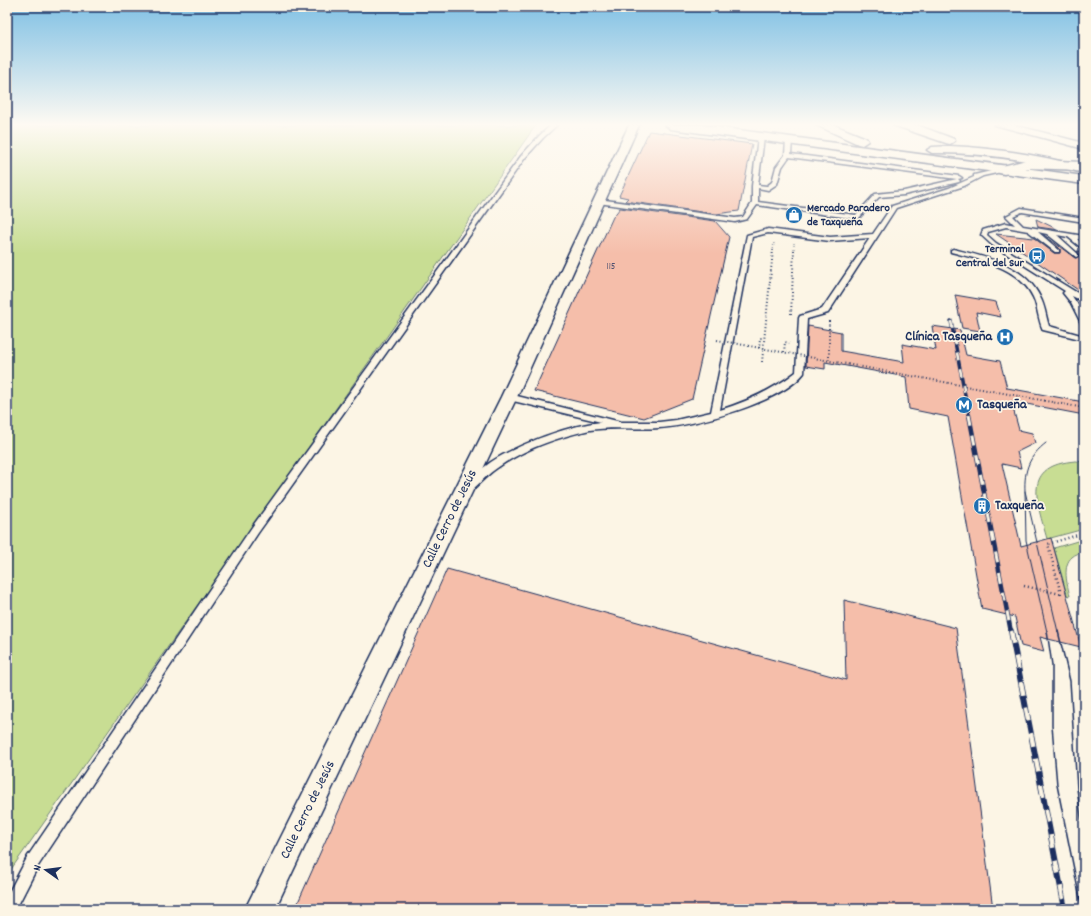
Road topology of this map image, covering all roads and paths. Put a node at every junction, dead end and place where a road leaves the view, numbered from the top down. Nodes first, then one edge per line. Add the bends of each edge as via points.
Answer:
1 (515, 168) edge
2 (614, 168) edge
3 (757, 168) edge
4 (779, 168) edge
5 (881, 168) edge
6 (991, 168) edge
7 (1012, 168) edge
8 (1057, 168) edge
9 (1004, 170) junction
10 (1084, 171) edge
11 (980, 175) junction
12 (964, 179) junction
13 (1084, 180) edge
14 (755, 186) junction
15 (598, 201) junction
16 (755, 203) junction
17 (1084, 220) edge
18 (1020, 226) junction
19 (1030, 229) junction
20 (1040, 230) junction
21 (775, 232) junction
22 (1049, 232) junction
23 (1060, 234) junction
24 (794, 235) junction
25 (873, 236) junction
26 (1069, 236) junction
27 (1081, 238) edge
28 (1084, 242) edge
29 (1084, 248) edge
30 (953, 251) dead end
31 (1057, 251) dead end
32 (1067, 253) dead end
33 (1076, 255) dead end
34 (1084, 255) edge
35 (1050, 278) junction
36 (1084, 300) edge
37 (790, 318) dead end
38 (1084, 322) edge
39 (830, 324) dead end
40 (764, 338) junction
41 (789, 338) dead end
42 (1084, 338) edge
43 (716, 340) dead end
44 (789, 343) junction
45 (759, 348) junction
46 (784, 352) junction
47 (788, 355) dead end
48 (829, 360) junction
49 (762, 362) dead end
50 (509, 397) junction
51 (1083, 408) edge
52 (715, 414) junction
53 (1084, 415) edge
54 (628, 426) junction
55 (463, 492) junction
56 (1084, 533) edge
57 (1024, 586) dead end
58 (8, 909) edge
59 (260, 909) edge

1 - 58 lane via 255,530 33,861
2 - 15 street, Calle Cerro de Jesús
3 - 14 lane
4 - 14 lane via 775,183 768,188
5 - 12 lane
6 - 9 main road
7 - 9 main road
8 - 10 main road
9 - 11 lane
9 - 13 main road
11 - 12 lane
11 - 25 lane via 970,183 912,199 894,207
12 - 16 lane via 904,193 877,195 857,217
14 - 16 lane
15 - 16 lane via 736,220 746,218
15 - 50 street, Calle Cerro de Jesús
17 - 18 lane via 1021,210 1009,216
18 - 19 lane
18 - 35 lane via 997,226 985,230 984,235 994,244
19 - 20 lane
19 - 31 lane
20 - 22 lane
20 - 32 lane
21 - 24 lane
21 - 40 path
21 - 52 lane via 768,231 749,236
22 - 23 lane
22 - 33 lane
23 - 26 lane
23 - 34 lane
24 - 25 lane via 830,239
24 - 37 path
25 - 52 lane via 824,311 804,318 800,373 789,383 768,394
26 - 27 lane
26 - 29 lane
27 - 28 lane
30 - 42 lane via 979,257 1022,278 1037,297 1046,328
35 - 36 lane
35 - 38 lane via 1074,302
39 - 48 path
40 - 45 path, bridge via 760,338
40 - 49 path
41 - 44 path
43 - 45 path, bridge
44 - 46 path, bridge via 785,342
44 - 47 path
45 - 46 path, bridge
46 - 48 path, bridge
48 - 51 path, bridge
50 - 54 lane
50 - 55 street, Calle Cerro de Jesús
51 - 53 path
52 - 54 lane via 661,424
54 - 55 lane via 591,427 546,440 499,462
55 - 59 street, Calle Cerro de Jesús
56 - 57 path, bridge via 1048,544 1061,594

